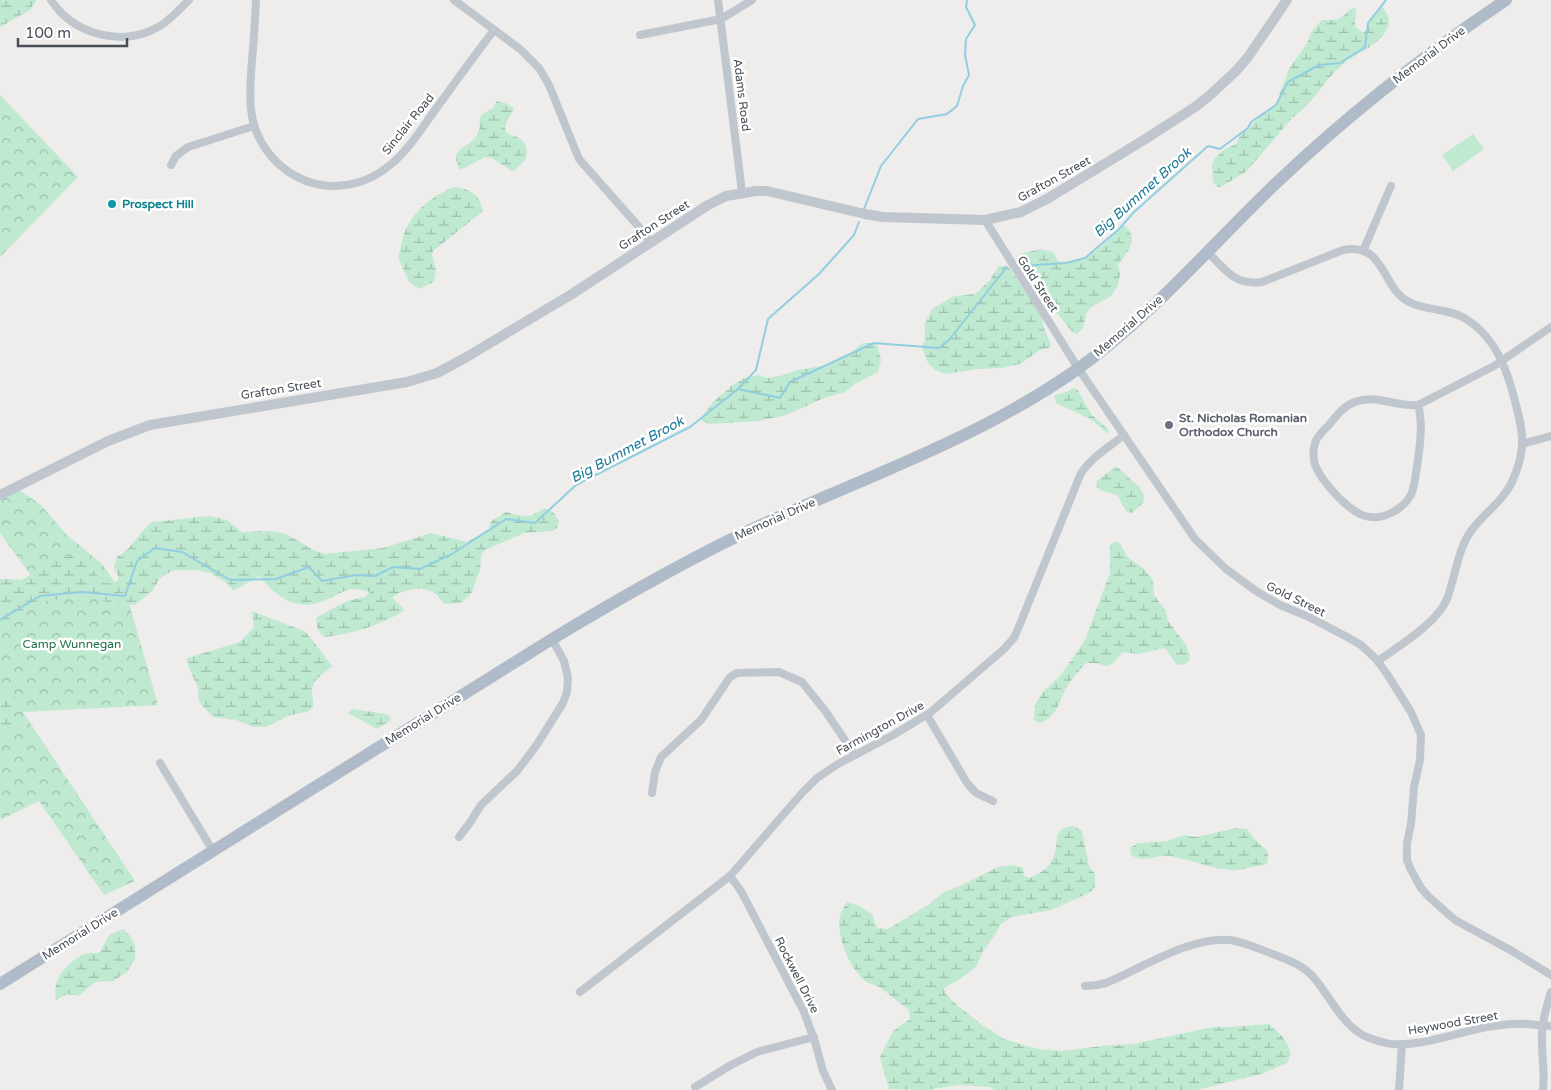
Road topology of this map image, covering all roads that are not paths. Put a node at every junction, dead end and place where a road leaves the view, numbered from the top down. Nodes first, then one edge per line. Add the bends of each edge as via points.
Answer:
1 (51, 0) edge
2 (189, 0) edge
3 (256, 0) edge
4 (454, 0) edge
5 (718, 0) edge
6 (752, 0) edge
7 (1287, 0) edge
8 (1506, 0) edge
9 (721, 18) junction
10 (494, 30) junction
11 (640, 35) dead end
12 (254, 126) junction
13 (171, 165) dead end
14 (1391, 186) dead end
15 (742, 192) junction
16 (985, 220) junction
17 (650, 243) junction
18 (1207, 251) junction
19 (1363, 251) junction
20 (1551, 326) edge
21 (1502, 361) junction
22 (1078, 368) junction
23 (1418, 405) junction
24 (1124, 434) junction
25 (1551, 436) edge
26 (1522, 444) junction
27 (0, 495) edge
28 (552, 639) junction
29 (1378, 662) junction
30 (927, 714) junction
31 (855, 755) junction
32 (160, 763) dead end
33 (652, 793) dead end
34 (992, 801) dead end
35 (459, 837) dead end
36 (213, 851) junction
37 (730, 876) junction
38 (1551, 975) edge
39 (0, 984) edge
40 (1085, 986) dead end
41 (580, 992) dead end
42 (1551, 992) edge
43 (1542, 1026) junction
44 (1551, 1026) edge
45 (814, 1036) junction
46 (1402, 1044) junction
47 (695, 1087) dead end
48 (832, 1090) edge
49 (1399, 1090) edge
50 (1544, 1090) edge

1 - 2 street via 64,16 80,27 118,37 152,30 165,23
3 - 12 street, Sinclair Road via 250,98
4 - 10 street
5 - 9 street, Adams Road
6 - 9 street
7 - 16 street, Grafton Street via 1236,71 1195,106 1038,204 1012,215
8 - 18 main road, Memorial Drive via 1425,57 1361,108 1299,162
9 - 11 street
9 - 15 street, Adams Road
10 - 12 street, Sinclair Road via 405,150 382,171 366,180 330,186 294,175 266,151
10 - 17 street via 539,68 579,159
12 - 13 street via 188,147 176,156
14 - 19 street
15 - 16 street, Grafton Street via 767,191 883,217
15 - 17 street, Grafton Street via 708,205
16 - 22 street, Gold Street
17 - 27 street, Grafton Street via 556,304 437,373 407,382 152,424 125,433
18 - 19 street via 1234,278 1254,283 1343,250
18 - 22 main road, Memorial Drive via 1142,315
19 - 21 street via 1379,262 1406,300 1466,318 1484,334
20 - 21 street
21 - 23 street
21 - 26 street via 1512,389
22 - 24 street, Gold Street
22 - 28 main road, Memorial Drive via 992,421 709,550
23 - 23 street via 1359,400 1344,407 1317,438 1314,458 1319,473 1358,513 1384,516 1398,509 1410,496 1421,421
24 - 29 street, Gold Street via 1187,529 1226,569 1280,606 1347,636
24 - 30 street, Farmington Drive via 1087,464 1081,473 1014,638
25 - 26 street
26 - 29 street via 1511,484 1498,504 1466,539 1445,604 1431,622
28 - 35 street via 564,661 568,678 568,692 563,703 517,771 481,805
28 - 36 main road, Memorial Drive
29 - 38 street, Gold Street via 1411,712 1421,735 1407,842 1407,860 1414,877 1429,897 1456,920
30 - 31 street, Farmington Drive
30 - 34 street via 966,783 976,793
31 - 33 street via 801,682 779,672 737,673 730,677 701,720 661,757
31 - 37 street, Farmington Drive via 810,785
32 - 36 street
36 - 39 main road, Memorial Drive
37 - 41 street, Farmington Drive
37 - 45 street, Rockwell Drive via 741,890
40 - 46 street, Heywood Street via 1106,982 1199,942 1238,942 1305,969 1360,1034 1384,1043
42 - 43 street
43 - 44 street, Heywood Street
43 - 46 street, Heywood Street via 1496,1026
43 - 50 street
45 - 47 street via 757,1052
45 - 48 street, Rockwell Drive via 823,1072
46 - 49 street

